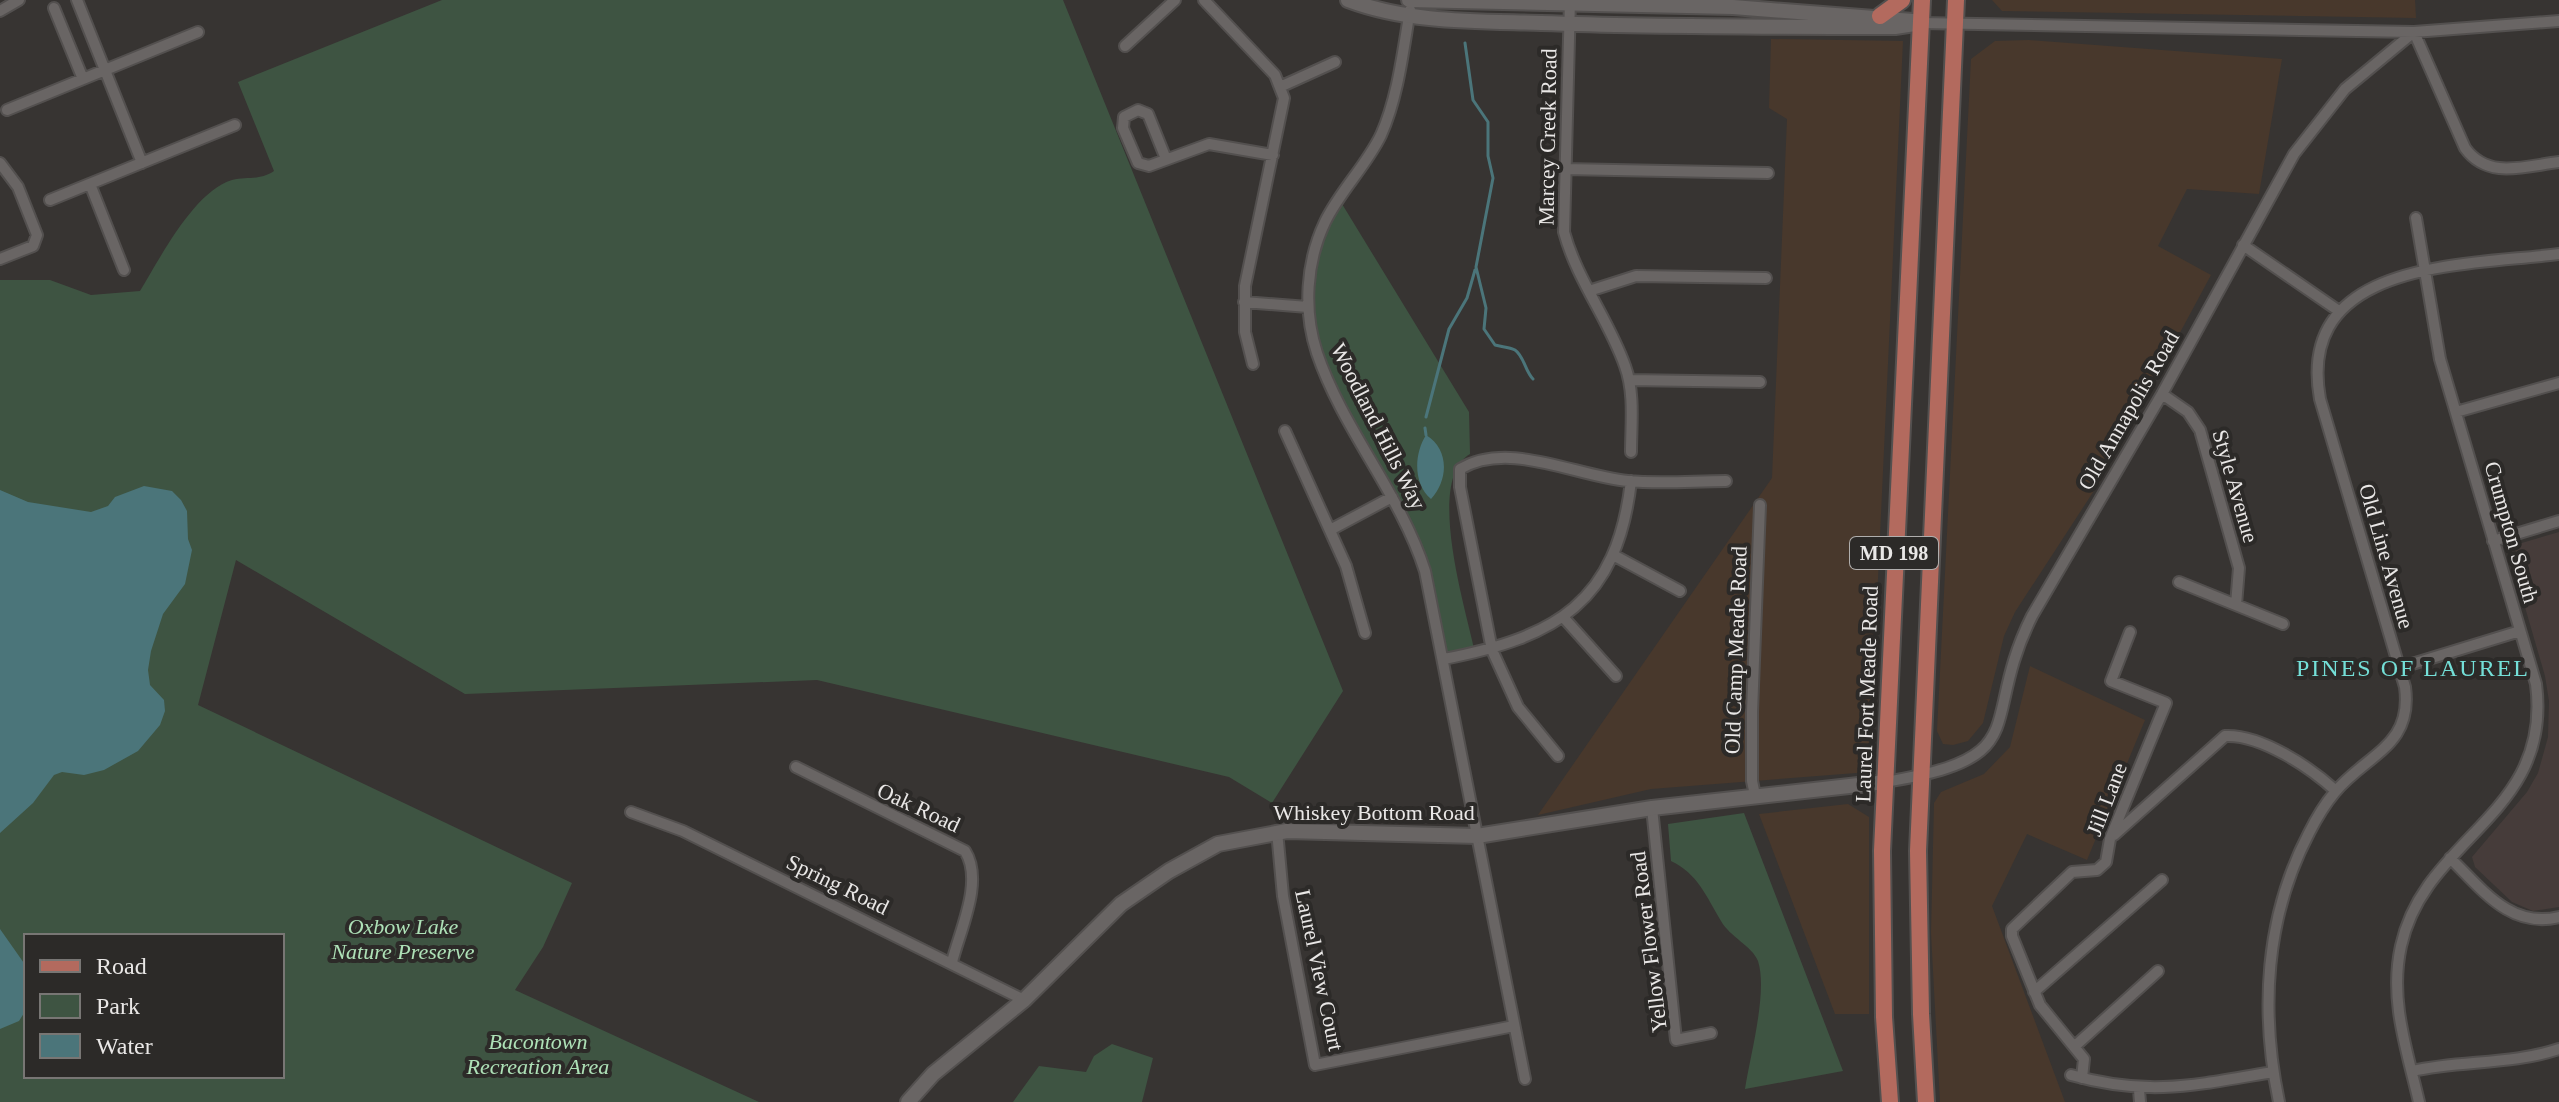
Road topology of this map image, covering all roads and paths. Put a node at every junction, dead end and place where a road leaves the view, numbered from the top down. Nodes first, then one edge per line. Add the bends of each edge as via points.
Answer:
1 (19, 0) edge
2 (77, 0) edge
3 (1175, 0) edge
4 (1204, 0) edge
5 (1348, 0) edge
6 (1902, 0) edge
7 (1922, 0) edge
8 (1956, 0) edge
9 (1570, 2) edge
10 (1410, 5) edge
11 (54, 8) dead end
12 (0, 11) edge
13 (1880, 16) junction
14 (2559, 21) edge
15 (1921, 23) junction
16 (1569, 24) junction
17 (1955, 24) junction
18 (2376, 31) junction
19 (198, 32) dead end
20 (2414, 32) junction
21 (1125, 46) dead end
22 (2388, 52) junction
23 (1335, 62) dead end
24 (105, 70) junction
25 (83, 79) junction
26 (1282, 86) junction
27 (7, 110) dead end
28 (235, 125) dead end
29 (1273, 155) junction
30 (1166, 159) junction
31 (2559, 162) edge
32 (0, 163) edge
33 (142, 163) junction
34 (1564, 169) junction
35 (1768, 173) dead end
36 (90, 184) junction
37 (50, 200) dead end
38 (2416, 218) dead end
39 (2243, 245) junction
40 (2559, 254) edge
41 (0, 259) edge
42 (124, 270) dead end
43 (2425, 272) junction
44 (1766, 278) dead end
45 (1589, 291) junction
46 (1244, 302) junction
47 (1308, 307) junction
48 (2339, 311) junction
49 (1253, 364) dead end
50 (1629, 380) junction
51 (1760, 382) dead end
52 (2559, 383) edge
53 (2162, 394) junction
54 (2456, 412) junction
55 (1285, 431) dead end
56 (1631, 452) dead end
57 (1631, 481) junction
58 (1726, 481) dead end
59 (1392, 497) junction
60 (1760, 505) dead end
61 (2559, 521) edge
62 (1330, 530) junction
63 (2493, 541) junction
64 (1615, 556) junction
65 (2179, 582) dead end
66 (1680, 591) dead end
67 (2236, 605) junction
68 (1564, 618) junction
69 (2283, 624) dead end
70 (2520, 631) junction
71 (2130, 632) dead end
72 (1365, 633) dead end
73 (1492, 650) junction
74 (1444, 659) junction
75 (2399, 668) junction
76 (1616, 676) dead end
77 (1558, 756) dead end
78 (796, 767) dead end
79 (1922, 776) junction
80 (1885, 782) junction
81 (2336, 791) junction
82 (1755, 795) junction
83 (1652, 808) junction
84 (631, 812) dead end
85 (1277, 831) junction
86 (1477, 836) junction
87 (2110, 839) junction
88 (2450, 858) junction
89 (2162, 880) dead end
90 (2559, 917) edge
91 (952, 962) junction
92 (2158, 971) dead end
93 (2034, 992) junction
94 (1024, 1000) junction
95 (1514, 1026) junction
96 (1711, 1033) dead end
97 (2075, 1046) junction
98 (2559, 1049) edge
99 (2412, 1071) junction
100 (2273, 1072) junction
101 (1525, 1079) dead end
102 (2139, 1090) junction
103 (908, 1102) edge
104 (1890, 1102) edge
105 (1926, 1102) edge
106 (2140, 1102) edge
107 (2279, 1102) edge
108 (2419, 1102) edge

1 - 12 street
2 - 24 street
3 - 21 street
4 - 26 street
5 - 10 street
6 - 13 main road
7 - 15 main road, Laurel Fort Meade Road / MD 198
8 - 17 main road, MD 198
9 - 10 street
9 - 13 street
9 - 16 street, Marcey Creek Road
10 - 16 street
10 - 47 street, Woodland Hills Way via 1389,114 1325,222 1311,267
11 - 25 street
13 - 15 street
14 - 20 street
15 - 16 street
15 - 17 street
15 - 80 main road, Laurel Fort Meade Road / MD 198
16 - 34 street, Marcey Creek Road
17 - 18 street
17 - 79 main road, MD 198
18 - 20 street
18 - 22 street via 2386,40
19 - 24 street
20 - 22 street, Old Annapolis Road
20 - 31 street via 2474,160 2499,169
22 - 39 street, Old Annapolis Road via 2325,111
23 - 26 street
24 - 25 street
24 - 33 street
25 - 27 street
26 - 29 street via 1284,109
28 - 33 street
29 - 30 street via 1209,144
29 - 46 street
30 - 30 street via 1148,114 1138,110 1124,117 1123,128 1138,163 1149,166
32 - 41 street via 18,187 37,235 33,246
33 - 36 street
34 - 35 street
34 - 45 street, Marcey Creek Road via 1564,232
36 - 37 street
36 - 42 street
38 - 43 street, Crumpton South
39 - 48 street
39 - 53 street, Old Annapolis Road
40 - 43 street, Old Line Avenue
43 - 48 street, Old Line Avenue via 2383,280
43 - 54 street, Crumpton South via 2432,325
44 - 45 street via 1636,276
45 - 50 street, Marcey Creek Road
46 - 47 street
46 - 49 street
47 - 59 street, Woodland Hills Way via 1324,370
48 - 75 street, Old Line Avenue via 2321,347 2317,382
50 - 51 street
50 - 56 street, Marcey Creek Road
52 - 54 street
53 - 67 street, Style Avenue via 2188,412 2200,430 2239,568
53 - 79 street, Old Annapolis Road via 2024,631 1997,731 1987,748 1960,765
54 - 63 street, Crumpton South
55 - 62 street
57 - 58 street
57 - 64 street
57 - 73 street via 1511,458 1473,461 1460,469
59 - 62 street
59 - 74 street, Woodland Hills Way via 1425,571
60 - 82 street, Old Camp Meade Road via 1752,712
61 - 63 street
62 - 72 street
63 - 70 street, Crumpton South
64 - 66 street
64 - 68 street
65 - 67 street
67 - 69 street
68 - 73 street
68 - 76 street
70 - 75 street
70 - 88 street, Crumpton South via 2539,708 2529,763 2496,811
71 - 87 street, Jill Lane via 2111,681 2166,703
73 - 74 street
73 - 77 street via 1518,707
74 - 86 street, Woodland Hills Way
75 - 81 street, Old Line Avenue via 2407,702 2403,727
78 - 91 street, Oak Road via 965,851 972,881
79 - 80 street, Old Annapolis Road
79 - 105 main road, MD 198 via 1919,929
80 - 82 street, Whiskey Bottom Road
80 - 104 main road, Laurel Fort Meade Road / MD 198 via 1881,930
81 - 87 street via 2289,757 2225,736
81 - 100 street, Old Line Avenue via 2296,863 2274,939 2267,1007
82 - 83 street, Whiskey Bottom Road
83 - 86 street, Whiskey Bottom Road
83 - 96 street, Yellow Flower Road via 1676,1040
84 - 91 street, Spring Road via 683,831
85 - 86 street, Whiskey Bottom Road
85 - 94 street, Whiskey Bottom Road via 1218,844 1169,871 1107,916
85 - 95 street, Laurel View Court via 1283,896 1315,1065
86 - 95 street
87 - 93 street, Jill Lane via 2102,866 2072,872 2012,929
88 - 90 street via 2510,914 2537,920
88 - 99 street, Crumpton South via 2425,889 2401,946 2396,999
89 - 93 street
91 - 94 street, Spring Road
92 - 97 street
93 - 97 street, Jill Lane
94 - 103 street, Whiskey Bottom Road via 933,1074
95 - 101 street
97 - 102 street, Jill Lane via 2084,1059 2077,1077
98 - 99 street via 2526,1060 2450,1063
99 - 108 street, Crumpton South
100 - 102 street, Jill Lane
100 - 107 street, Old Line Avenue
102 - 106 street

